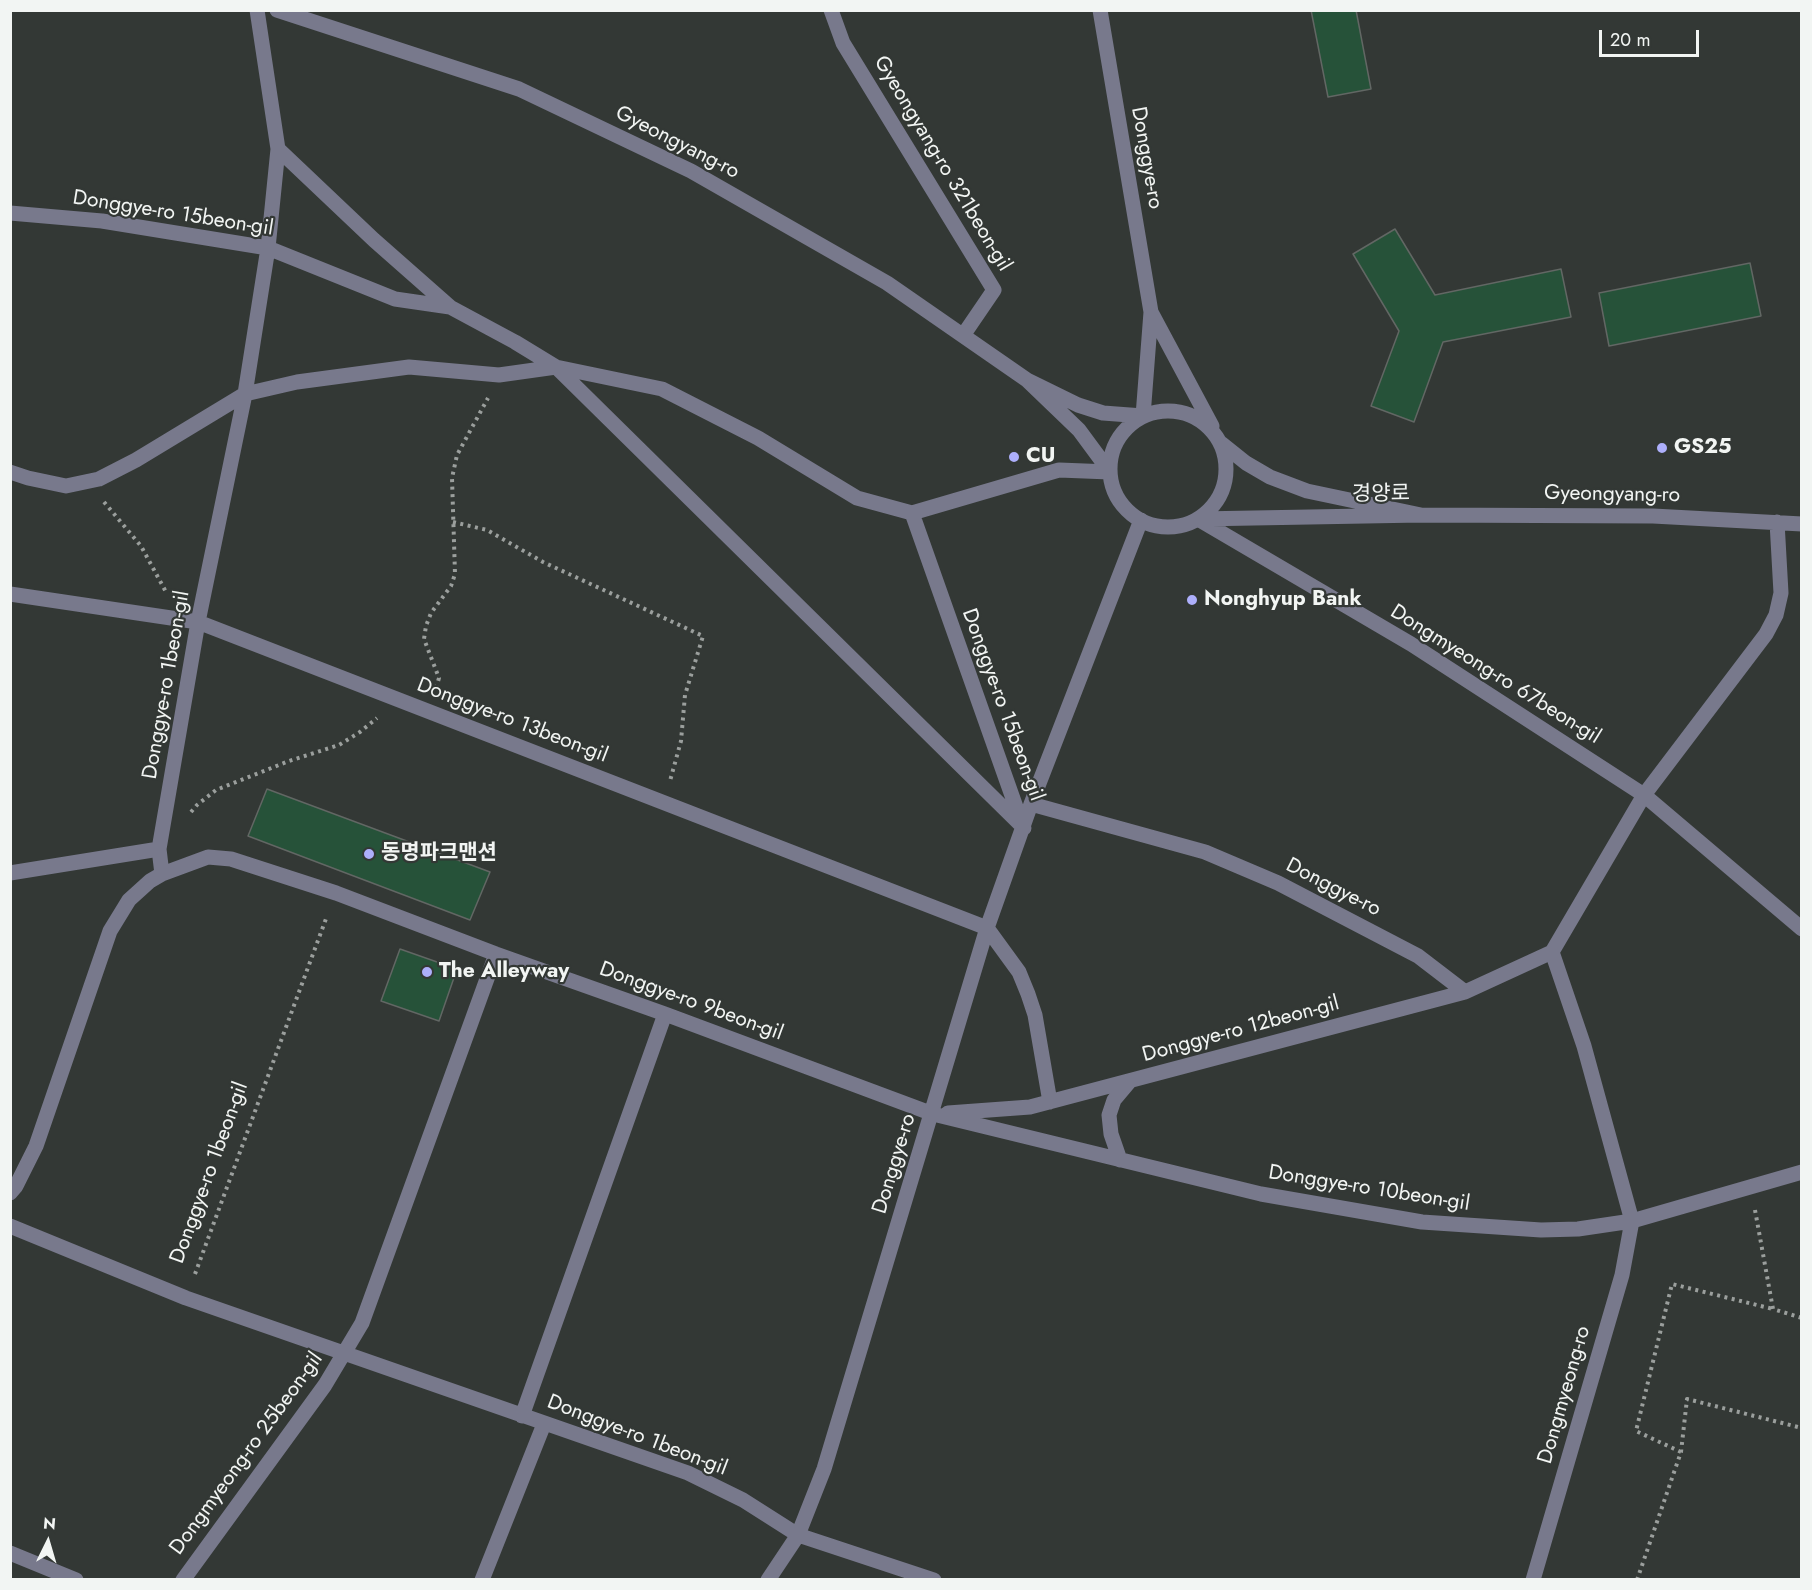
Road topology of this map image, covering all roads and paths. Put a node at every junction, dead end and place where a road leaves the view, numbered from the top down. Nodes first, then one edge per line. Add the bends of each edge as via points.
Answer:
1 (257, 10) edge
2 (277, 10) edge
3 (831, 10) edge
4 (1100, 10) edge
5 (297, 14) edge
6 (278, 149) junction
7 (10, 213) edge
8 (268, 248) junction
9 (450, 307) junction
10 (1151, 312) junction
11 (964, 334) junction
12 (556, 368) junction
13 (499, 375) junction
14 (1027, 380) junction
15 (245, 394) junction
16 (1143, 416) junction
17 (1218, 439) junction
18 (10, 472) edge
19 (1110, 472) junction
20 (88, 481) junction
21 (912, 513) junction
22 (1421, 515) junction
23 (1198, 519) junction
24 (1141, 520) junction
25 (453, 522) junction
26 (1777, 522) junction
27 (1802, 524) edge
28 (10, 594) edge
29 (180, 620) junction
30 (198, 622) junction
31 (389, 696) junction
32 (428, 711) junction
33 (1644, 795) junction
34 (663, 801) junction
35 (1031, 804) junction
36 (189, 814) dead end
37 (1024, 828) junction
38 (159, 849) junction
39 (10, 873) edge
40 (162, 874) junction
41 (336, 893) junction
42 (987, 927) junction
43 (1802, 929) edge
44 (1552, 952) junction
45 (496, 954) junction
46 (1465, 992) junction
47 (665, 1014) junction
48 (1130, 1081) junction
49 (1050, 1102) junction
50 (933, 1114) junction
51 (1120, 1160) junction
52 (1802, 1172) edge
53 (1751, 1186) junction
54 (10, 1193) edge
55 (1632, 1221) junction
56 (10, 1226) edge
57 (186, 1298) junction
58 (1773, 1309) junction
59 (1802, 1318) edge
60 (346, 1352) junction
61 (522, 1416) junction
62 (544, 1424) junction
63 (1802, 1428) edge
64 (1681, 1452) junction
65 (798, 1535) junction
66 (10, 1552) edge
67 (76, 1580) edge
68 (183, 1580) edge
69 (482, 1580) edge
70 (768, 1580) edge
71 (934, 1580) edge
72 (1533, 1580) edge
73 (1637, 1580) edge

1 - 6 street, Donggye-ro 1beon-gil
2 - 5 street, Gyeongyang-ro
3 - 11 street, Gyeongyang-ro 321beon-gil via 843,43 994,290
4 - 10 street, Donggye-ro
5 - 11 street, Gyeongyang-ro via 519,89 691,171 887,283
6 - 8 street, Donggye-ro 1beon-gil
6 - 9 street
7 - 8 street, Donggye-ro 15beon-gil via 102,221
8 - 9 street, Donggye-ro 15beon-gil via 396,299
8 - 15 street, Donggye-ro 1beon-gil
9 - 12 street, Donggye-ro 15beon-gil
10 - 16 street
10 - 17 street
11 - 14 street, Gyeongyang-ro
12 - 13 street, Donggye-ro 15beon-gil
12 - 21 street, Donggye-ro 15beon-gil via 663,388 758,438 857,498
12 - 37 street, Donggye-ro 15beon-gil
13 - 15 street, Donggye-ro 15beon-gil via 409,367 297,382
13 - 25 path via 457,455 452,478
14 - 16 street via 1103,413
14 - 19 street via 1079,430
15 - 20 street via 113,473
15 - 30 street, Donggye-ro 1beon-gil
16 - 17 street, 경양로 via 1175,410 1198,418
16 - 19 street, 경양로 via 1118,439 1111,455
17 - 22 street, 경양로 via 1246,463 1307,491
17 - 23 street via 1226,459 1226,477 1212,508
18 - 20 street via 66,486
19 - 21 street via 1059,470
19 - 24 street, 경양로 via 1123,506
20 - 29 path via 141,546
21 - 37 street, Donggye-ro 15beon-gil
22 - 23 street, 경양로
22 - 26 street, Gyeongyang-ro via 1653,516
23 - 24 street, 경양로 via 1170,527
23 - 33 street, Dongmyeong-ro 67beon-gil via 1411,644
24 - 35 street, Donggye-ro
25 - 32 path via 455,574 431,613 424,639 439,678
25 - 34 path via 487,530 543,562 703,636 685,696 681,741
26 - 27 street, Gyeongyang-ro
26 - 33 street via 1782,577 1776,615 1766,634
28 - 29 street, Donggye-ro 13beon-gil
29 - 30 street, Donggye-ro 13beon-gil
30 - 31 street, Donggye-ro 13beon-gil
30 - 38 street, Donggye-ro 1beon-gil
31 - 32 street, Donggye-ro 13beon-gil
31 - 36 path via 376,720 360,732 339,744 216,790
32 - 34 street, Donggye-ro 13beon-gil
33 - 43 street, Dongmyeong-ro 67beon-gil
33 - 44 street
34 - 42 street, Donggye-ro 13beon-gil
35 - 37 street, Donggye-ro
35 - 46 street, Donggye-ro via 1205,852 1278,883 1418,956
37 - 42 street, Donggye-ro
38 - 39 street
38 - 40 street, Donggye-ro 1beon-gil
40 - 41 street, Donggye-ro 9beon-gil via 208,857 231,859
40 - 54 street via 129,900 110,931 36,1146
41 - 45 street, Donggye-ro 9beon-gil
41 - 57 path, Donggye-ro 1beon-gil
42 - 49 street via 1019,972 1028,994
42 - 50 street, Donggye-ro
44 - 46 street, Donggye-ro 12beon-gil
44 - 55 street via 1584,1046
45 - 47 street, Donggye-ro 9beon-gil
45 - 60 street via 362,1323
46 - 48 street, Donggye-ro 12beon-gil
47 - 50 street, Donggye-ro 9beon-gil
47 - 61 street, Donggye-ro 1beon-gil
48 - 49 street, Donggye-ro 12beon-gil
48 - 51 street via 1114,1100 1109,1115
49 - 50 street, Donggye-ro 12beon-gil
50 - 51 street, Donggye-ro 10beon-gil
50 - 65 street, Donggye-ro via 824,1468
51 - 55 street, Donggye-ro 10beon-gil via 1260,1194 1422,1222 1541,1230
52 - 53 street, Donggye-ro 10beon-gil
53 - 55 street, Donggye-ro 10beon-gil
53 - 58 path
55 - 72 street, Dongmyeong-ro via 1622,1275
56 - 57 street, Donggye-ro 1beon-gil
57 - 60 street, Donggye-ro 1beon-gil
58 - 59 path
58 - 64 path via 1672,1284 1636,1431
60 - 61 street, Donggye-ro 1beon-gil
60 - 68 street, Dongmyeong-ro 25beon-gil
61 - 62 street, Donggye-ro 1beon-gil
62 - 65 street, Donggye-ro 1beon-gil via 688,1473 743,1500
62 - 69 street
63 - 64 path via 1687,1399
64 - 73 path
65 - 70 street
65 - 71 street
66 - 67 street

